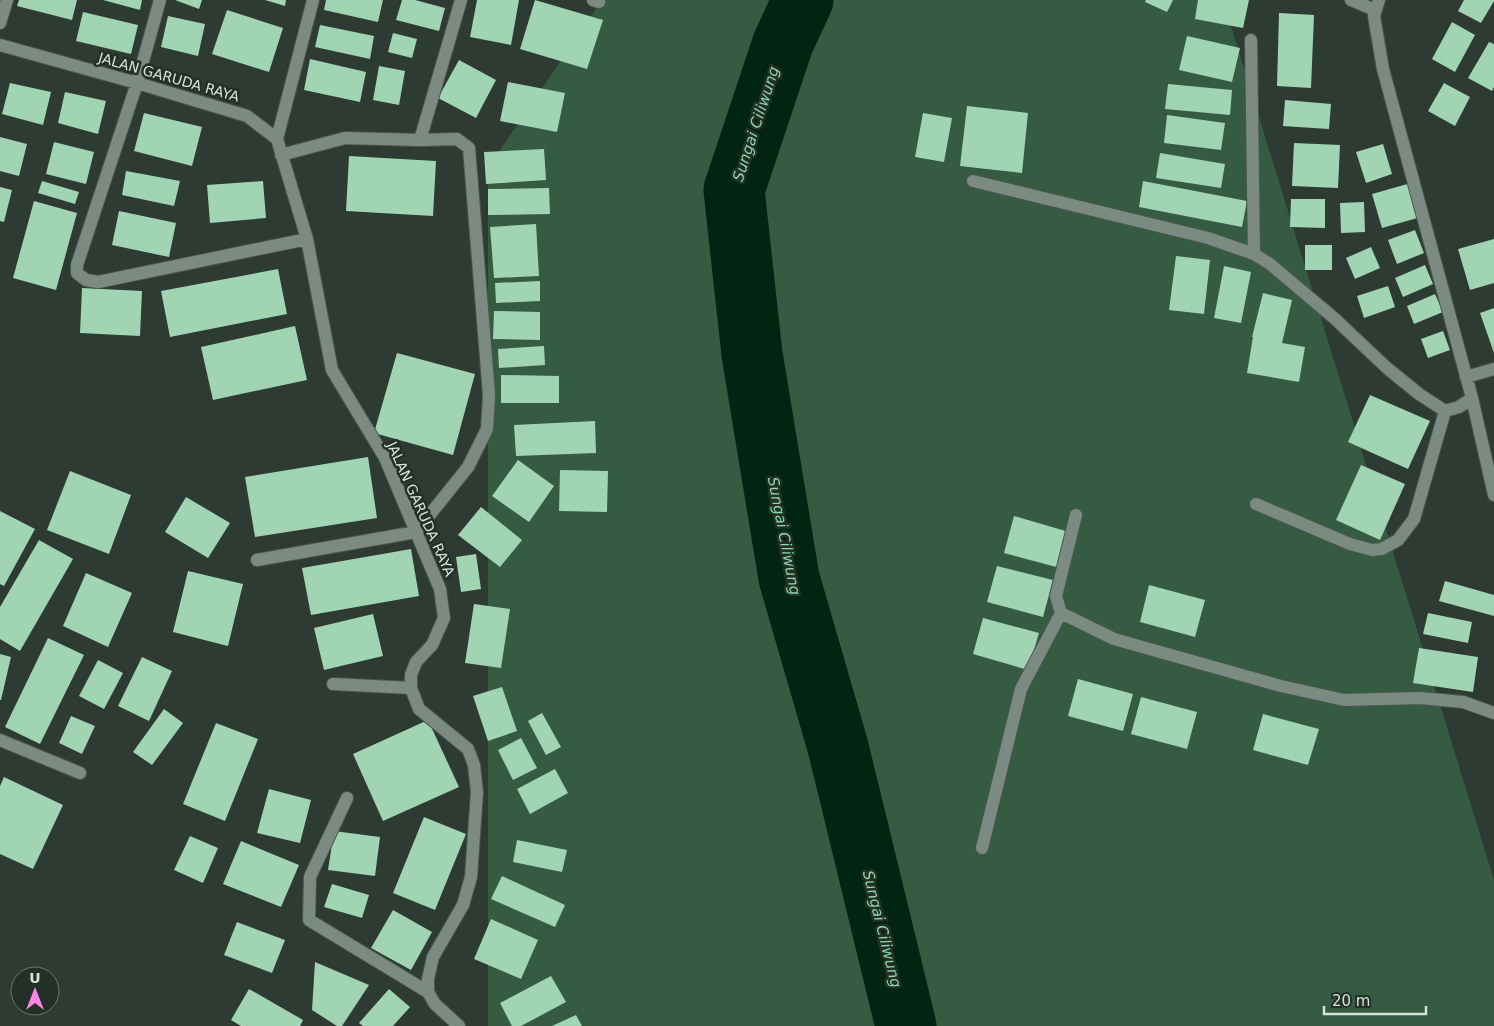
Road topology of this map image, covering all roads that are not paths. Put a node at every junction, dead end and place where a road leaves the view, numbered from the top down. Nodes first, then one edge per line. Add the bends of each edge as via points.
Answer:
1 (7, 0) edge
2 (160, 0) edge
3 (313, 0) edge
4 (461, 0) edge
5 (1351, 0) edge
6 (1377, 5) edge
7 (0, 23) edge
8 (1251, 40) dead end
9 (0, 45) edge
10 (137, 82) junction
11 (277, 139) junction
12 (420, 140) junction
13 (281, 155) junction
14 (973, 181) dead end
15 (307, 239) junction
16 (1254, 254) junction
17 (1494, 368) edge
18 (1466, 377) junction
19 (1472, 398) junction
20 (1445, 411) junction
21 (1494, 495) edge
22 (1256, 504) dead end
23 (1076, 515) dead end
24 (416, 532) junction
25 (257, 560) dead end
26 (1061, 613) junction
27 (334, 684) dead end
28 (411, 688) junction
29 (1494, 713) edge
30 (0, 740) edge
31 (80, 773) dead end
32 (347, 798) dead end
33 (982, 848) dead end
34 (428, 992) junction
35 (459, 1026) edge

1 - 7 street
2 - 10 street
3 - 11 street
4 - 12 street
5 - 6 street
6 - 18 street via 1374,22 1383,70
8 - 16 street
9 - 10 street, JALAN GARUDA RAYA
10 - 11 street, JALAN GARUDA RAYA via 247,116
10 - 15 street via 77,273 86,280 98,282
11 - 13 street, JALAN GARUDA RAYA
12 - 13 street via 345,138
12 - 24 street via 457,139 469,148 489,395 487,429 468,467
13 - 15 street, JALAN GARUDA RAYA
14 - 16 street via 1199,236
15 - 24 street, JALAN GARUDA RAYA via 332,370 384,458
16 - 20 street via 1334,318 1387,368
17 - 18 street
18 - 19 street
19 - 20 street
19 - 21 street
20 - 22 street via 1414,519 1398,540 1382,549 1372,550 1350,544
23 - 26 street via 1056,596
24 - 25 street
24 - 28 street, JALAN GARUDA RAYA via 440,589 444,618 432,644 416,662
26 - 29 street via 1114,639 1280,686 1344,700 1420,698 1463,702
26 - 33 street via 1021,689
27 - 28 street
28 - 34 street via 419,709 468,749 474,766 476,792 471,877 463,904 433,957
30 - 31 street
32 - 34 street via 310,877 309,920
34 - 35 street via 435,1004

